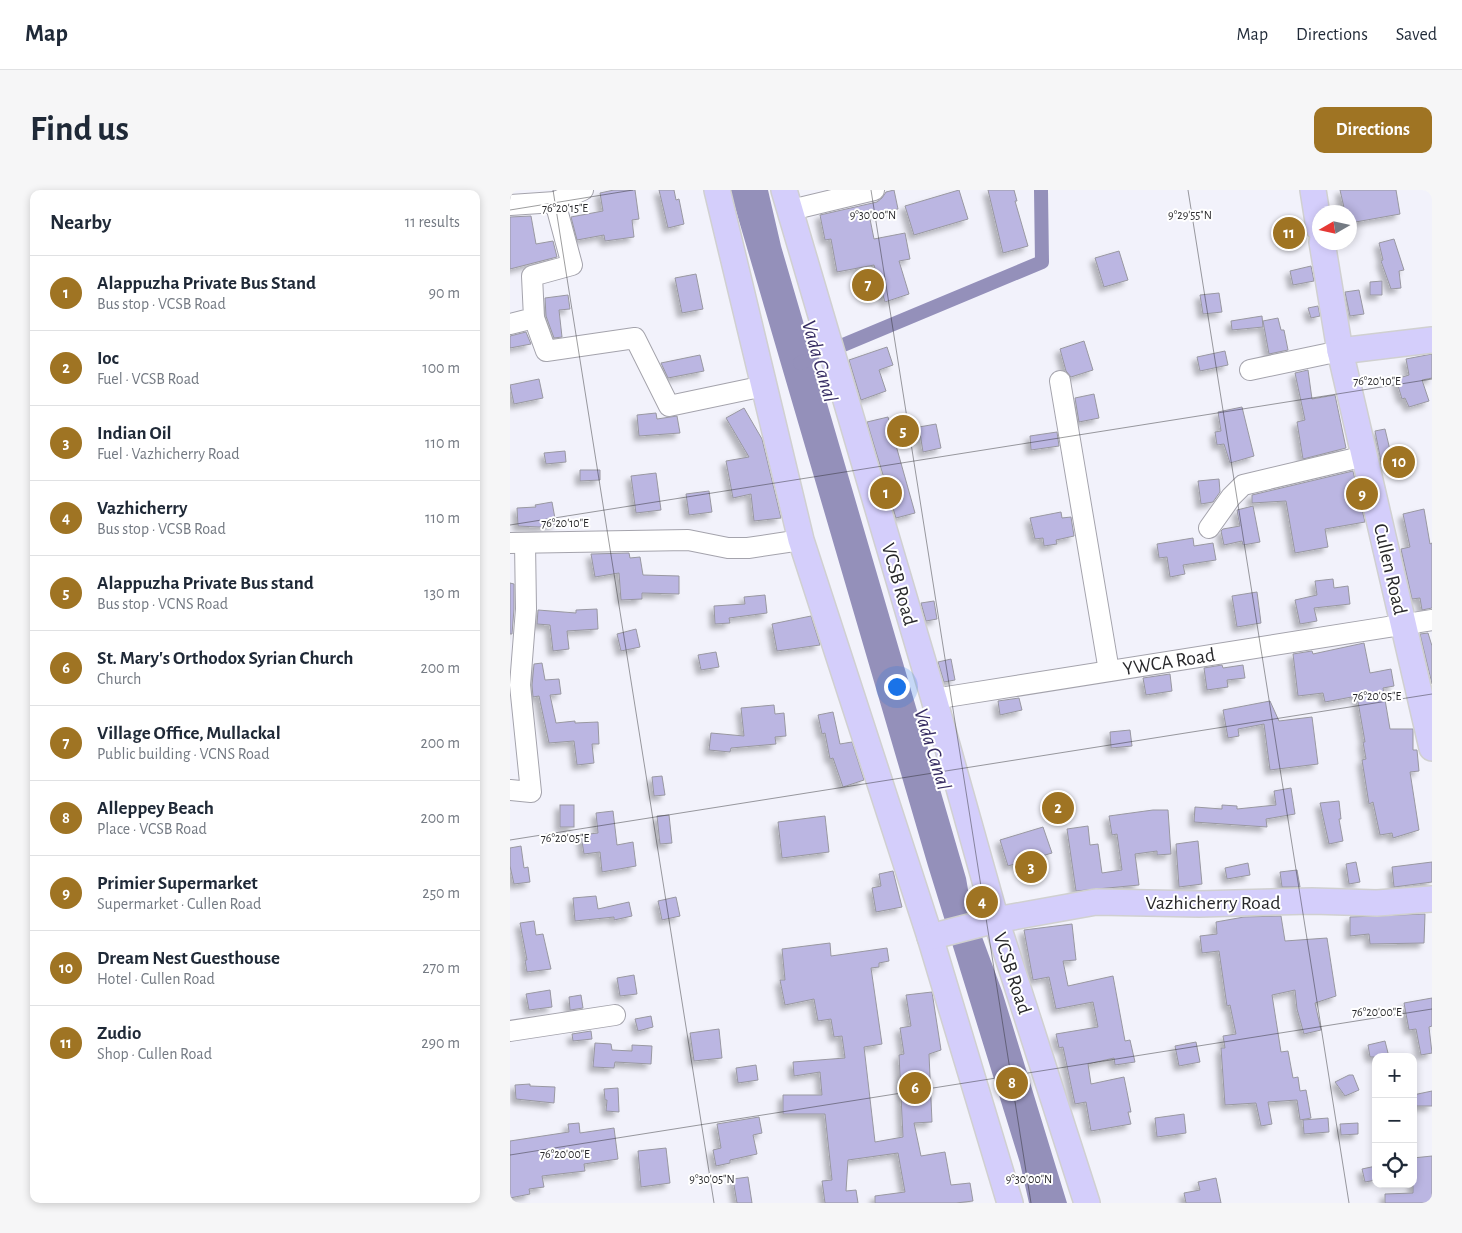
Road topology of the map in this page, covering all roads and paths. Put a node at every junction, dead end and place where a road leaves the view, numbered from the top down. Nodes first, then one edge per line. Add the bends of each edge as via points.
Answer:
1 (583, 190) edge
2 (717, 190) edge
3 (874, 190) edge
4 (1313, 190) edge
5 (787, 200) edge
6 (554, 202) junction
7 (510, 205) edge
8 (1316, 205) edge
9 (1323, 250) edge
10 (534, 318) junction
11 (510, 324) edge
12 (1432, 340) edge
13 (1340, 351) junction
14 (1250, 370) dead end
15 (1060, 381) dead end
16 (764, 386) junction
17 (1365, 456) junction
18 (1209, 528) dead end
19 (801, 540) junction
20 (518, 543) edge
21 (1432, 620) edge
22 (1403, 623) junction
23 (1109, 671) junction
24 (934, 699) junction
25 (1432, 748) edge
26 (510, 790) edge
27 (1432, 899) edge
28 (988, 922) junction
29 (936, 935) junction
30 (615, 1014) dead end
31 (510, 1031) edge
32 (1005, 1202) edge
33 (1087, 1203) edge

1 - 6 street
2 - 16 main road
3 - 5 street
4 - 8 main road
5 - 24 main road, VCSB Road
6 - 7 street
6 - 10 street via 572,265 532,276
9 - 13 main road, Cullen Road
10 - 11 street
10 - 16 street via 546,351 635,338 669,406
12 - 13 main road
13 - 14 street
13 - 17 main road, Cullen Road
15 - 23 street
16 - 19 main road
17 - 18 street via 1243,485 1230,497
17 - 22 main road, Cullen Road
19 - 20 street via 748,548 728,548 688,540
19 - 29 main road
20 - 26 street via 526,609 520,685 531,792
21 - 22 street, YWCA Road
22 - 23 street, YWCA Road
22 - 25 main road, Cullen Road
23 - 24 street, YWCA Road
24 - 28 main road, VCSB Road
27 - 28 main road, Vazhicherry Road via 1377,903 1111,901
28 - 29 main road, Vazhicherry Road
28 - 33 main road, VCSB Road
29 - 32 main road
30 - 31 street

